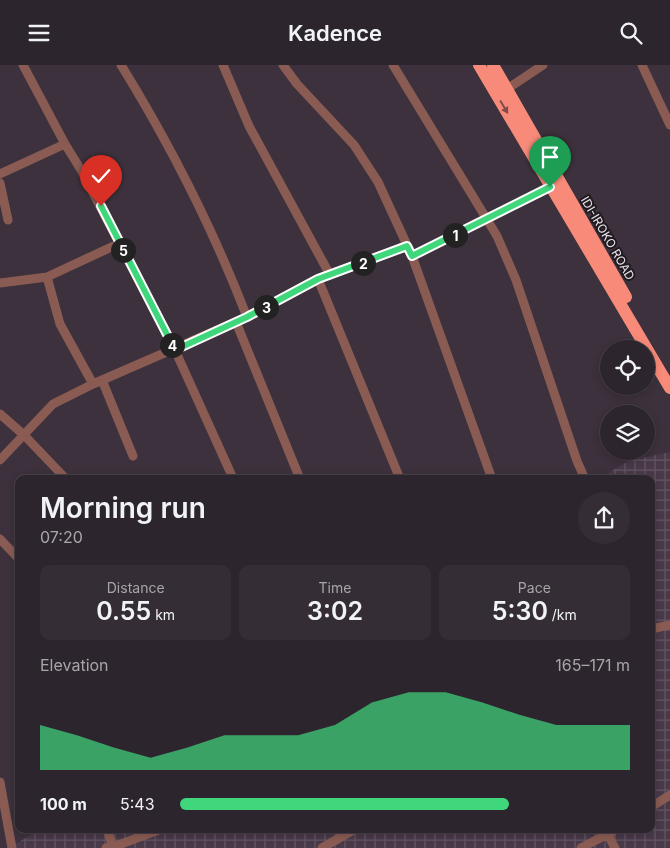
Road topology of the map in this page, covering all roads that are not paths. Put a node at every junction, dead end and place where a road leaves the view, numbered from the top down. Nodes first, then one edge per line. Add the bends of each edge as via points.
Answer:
1 (22, 65) edge
2 (121, 65) edge
3 (223, 65) edge
4 (283, 65) edge
5 (393, 65) edge
6 (479, 65) edge
7 (493, 65) edge
8 (543, 65) edge
9 (642, 65) edge
10 (507, 89) junction
11 (670, 125) edge
12 (65, 144) junction
13 (0, 174) edge
14 (0, 183) edge
15 (550, 187) junction
16 (8, 220) dead end
17 (488, 220) junction
18 (120, 243) junction
19 (407, 246) junction
20 (412, 256) junction
21 (330, 275) junction
22 (47, 277) junction
23 (318, 279) junction
24 (0, 283) edge
25 (247, 317) junction
26 (236, 322) junction
27 (175, 350) junction
28 (670, 373) edge
29 (97, 382) junction
30 (670, 388) edge
31 (0, 415) edge
32 (24, 435) junction
33 (133, 456) dead end
34 (0, 460) edge
35 (62, 475) edge
36 (232, 475) edge
37 (298, 475) edge
38 (398, 475) edge
39 (491, 475) edge
40 (583, 475) edge
41 (0, 539) edge
42 (15, 555) edge
43 (670, 625) edge
44 (655, 628) edge
45 (0, 782) edge
46 (670, 795) edge
47 (655, 804) edge
48 (109, 833) edge
49 (150, 833) edge
50 (347, 833) edge
51 (604, 833) edge
52 (607, 833) edge
53 (113, 847) edge
54 (12, 848) edge
55 (106, 848) edge
56 (322, 848) edge
57 (581, 848) edge
58 (615, 848) edge

1 - 12 street
2 - 25 street via 182,170 225,258
3 - 21 street via 249,126
4 - 19 street via 354,145 378,182
5 - 17 street
6 -> 15 highway
7 - 10 highway, IDI-IROKO ROAD
8 - 10 street
9 - 11 street
10 - 28 highway, IDI-IROKO ROAD
12 - 13 street
12 - 18 street
14 - 16 street
15 - 17 street
15 - 30 highway
17 - 20 street
17 - 40 street via 516,281
18 - 22 street
18 - 27 street
19 - 20 street
19 - 21 street
20 - 39 street
21 - 23 street
22 - 24 street
22 - 29 street via 60,324
23 - 25 street
23 - 38 street
25 - 26 street
26 - 27 street
26 - 37 street
27 - 29 street
27 - 36 street
29 - 32 street via 52,405
29 - 33 street
31 - 32 street
32 - 34 street
32 - 35 street
41 - 42 street
43 - 44 street
45 - 54 street
46 - 47 street
48 - 53 street
49 - 53 street
50 - 56 street
51 - 57 street
52 - 58 street
53 - 55 street

